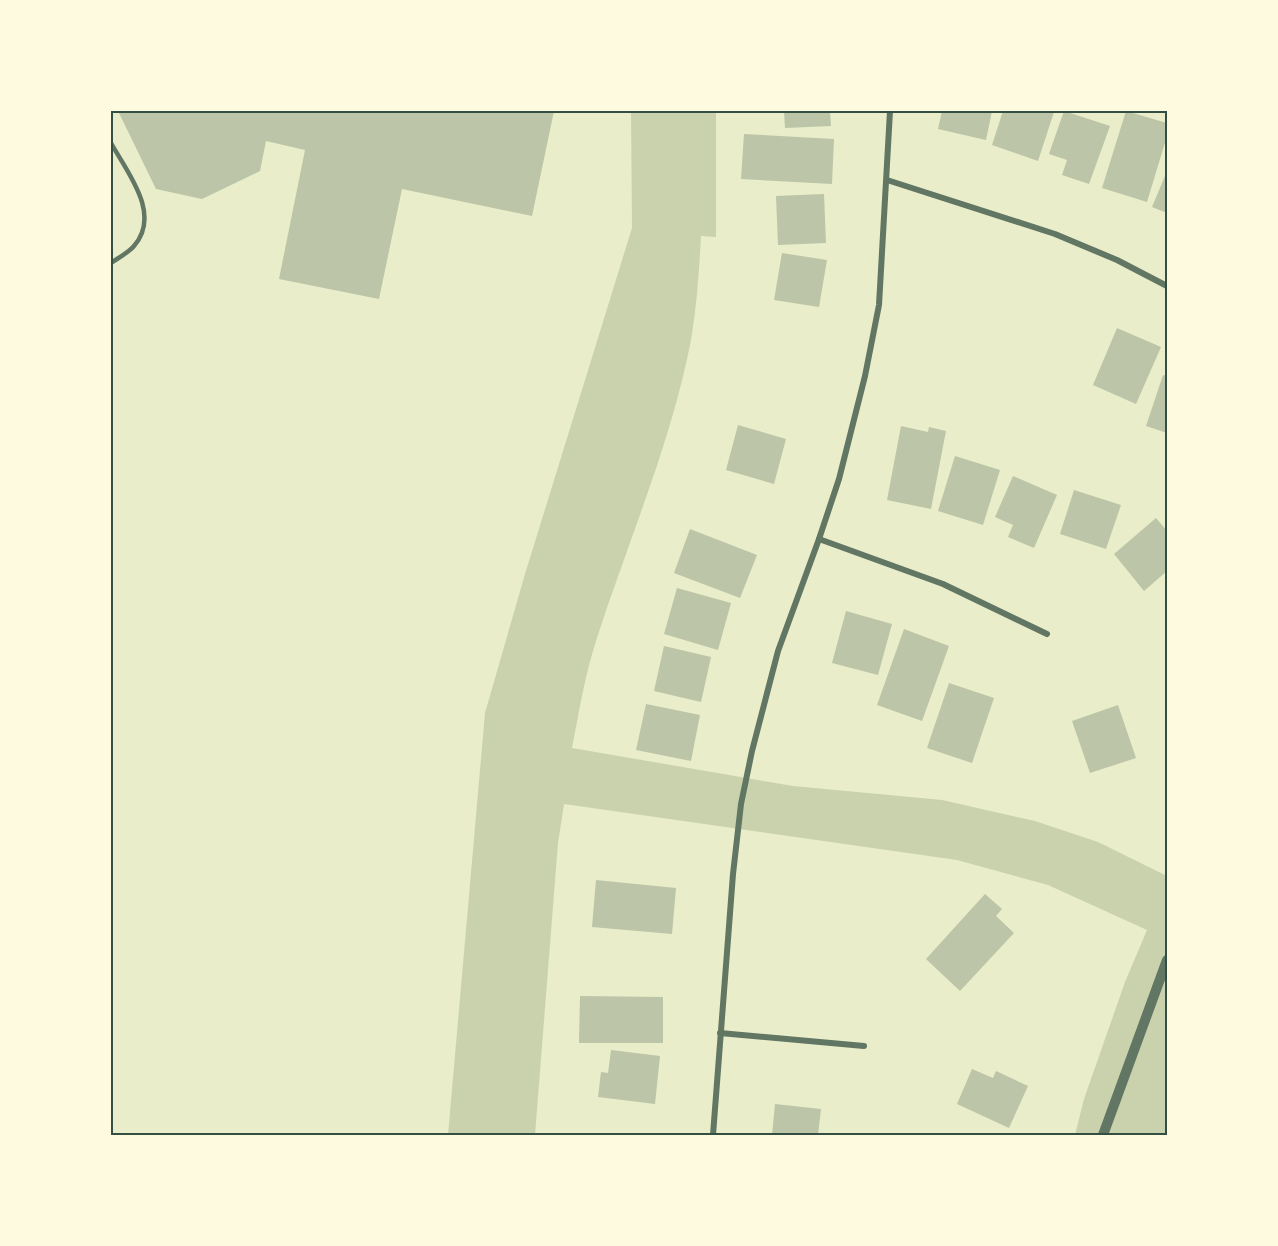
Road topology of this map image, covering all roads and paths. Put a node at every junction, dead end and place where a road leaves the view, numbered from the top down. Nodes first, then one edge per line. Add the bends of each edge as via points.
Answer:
1 (890, 111) edge
2 (111, 143) edge
3 (887, 180) junction
4 (111, 263) edge
5 (1167, 286) edge
6 (819, 539) junction
7 (1047, 634) dead end
8 (1167, 960) edge
9 (720, 1033) junction
10 (864, 1046) dead end
11 (713, 1135) edge
12 (1103, 1135) edge

1 - 3 street
2 - 4 lane via 140,195 146,214 134,247
3 - 5 street via 1055,234
3 - 6 street via 879,305 845,456
6 - 7 street via 943,584
6 - 9 street via 778,651 741,804
8 - 12 street
9 - 10 street
9 - 11 street

